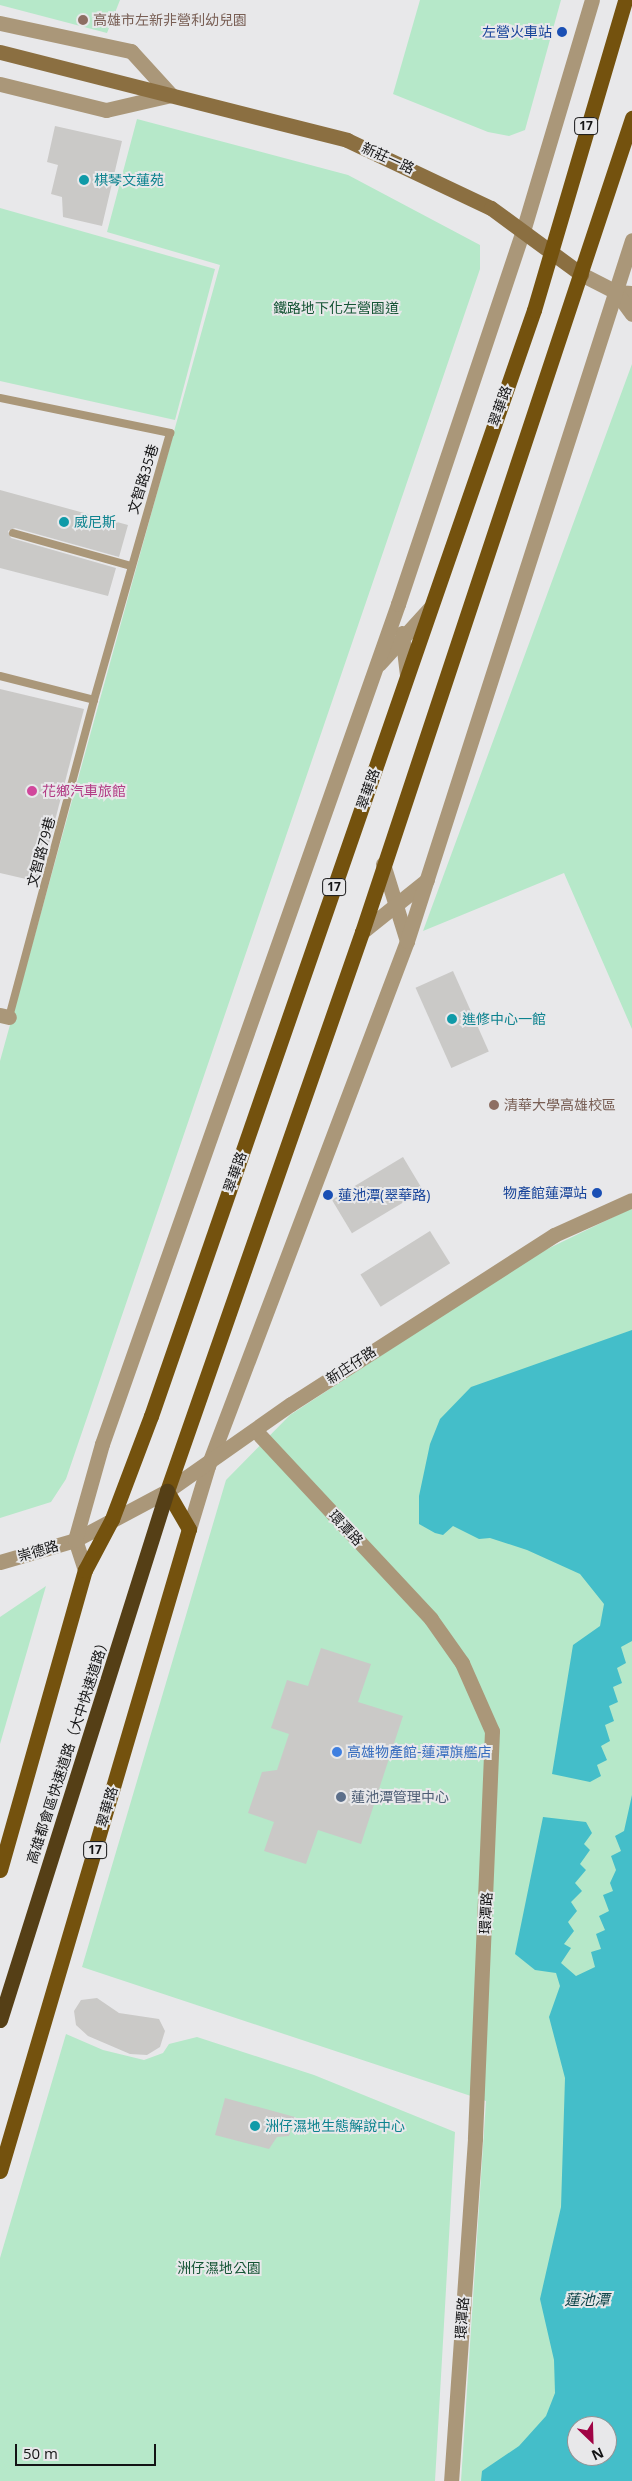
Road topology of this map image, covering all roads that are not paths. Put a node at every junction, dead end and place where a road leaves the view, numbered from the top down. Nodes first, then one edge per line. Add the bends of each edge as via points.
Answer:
1 (592, 0) edge
2 (624, 0) edge
3 (0, 23) edge
4 (0, 52) edge
5 (0, 84) edge
6 (171, 95) junction
7 (632, 118) edge
8 (523, 231) junction
9 (632, 240) edge
10 (552, 254) junction
11 (581, 274) junction
12 (616, 292) junction
13 (632, 293) edge
14 (632, 314) edge
15 (0, 398) edge
16 (13, 533) dead end
17 (131, 566) junction
18 (398, 604) junction
19 (430, 608) junction
20 (403, 639) junction
21 (375, 669) junction
22 (407, 675) junction
23 (0, 676) edge
24 (94, 700) junction
25 (384, 864) junction
26 (428, 880) junction
27 (398, 907) junction
28 (362, 932) junction
29 (407, 941) junction
30 (5, 1016) edge
31 (632, 1200) edge
32 (255, 1430) junction
33 (208, 1466) junction
34 (168, 1491) junction
35 (112, 1519) junction
36 (189, 1529) junction
37 (76, 1540) junction
38 (0, 1562) edge
39 (86, 1570) junction
40 (0, 1870) edge
41 (0, 2020) edge
42 (0, 2171) edge
43 (451, 2481) edge

1 - 8 street
2 - 10 main road, 翠華路 / 17
3 - 6 street via 131,52
4 - 6 street, 新莊一路
5 - 6 street, 新莊一路 via 106,110
6 - 8 street, 新莊一路 via 347,140 491,208
7 - 11 main road
8 - 10 street, 新莊一路
8 - 18 street
9 - 12 street, 翠華路
10 - 11 street, 新莊一路
10 - 19 main road, 翠華路 / 17
11 - 12 street
11 - 25 main road
12 - 13 street
12 - 14 street
12 - 26 street, 翠華路
15 - 17 lane, 文智路35巷 via 170,433
16 - 17 lane
17 - 24 lane, 文智路35巷
18 - 20 street
18 - 21 street
19 - 20 street
19 - 22 main road, 翠華路 / 17
20 - 21 street
20 - 22 street
21 - 37 street via 107,1429
22 - 35 main road, 翠華路 / 17
23 - 24 lane
24 - 30 lane, 文智路79巷
25 - 27 street
25 - 28 main road
26 - 27 street
26 - 29 street, 翠華路
27 - 28 street
27 - 29 street
28 - 34 main road
29 - 33 street, 翠華路
31 - 32 street, 新庄仔路 via 554,1235
32 - 33 street, 新庄仔路
32 - 43 street, 環潭路 via 431,1619 462,1663 492,1731 475,2139
33 - 34 street, 新庄仔路
33 - 36 street, 翠華路
34 - 35 street, 新庄仔路
34 - 36 main road
34 - 41 highway, 高雄都會區快速道路（大中快速道路）
35 - 37 street, 新庄仔路
35 - 39 main road, 翠華路 / 17
36 - 42 main road, 翠華路 / 17
37 - 38 street, 崇德路
37 - 39 street
39 - 40 main road, 翠華路 / 17

